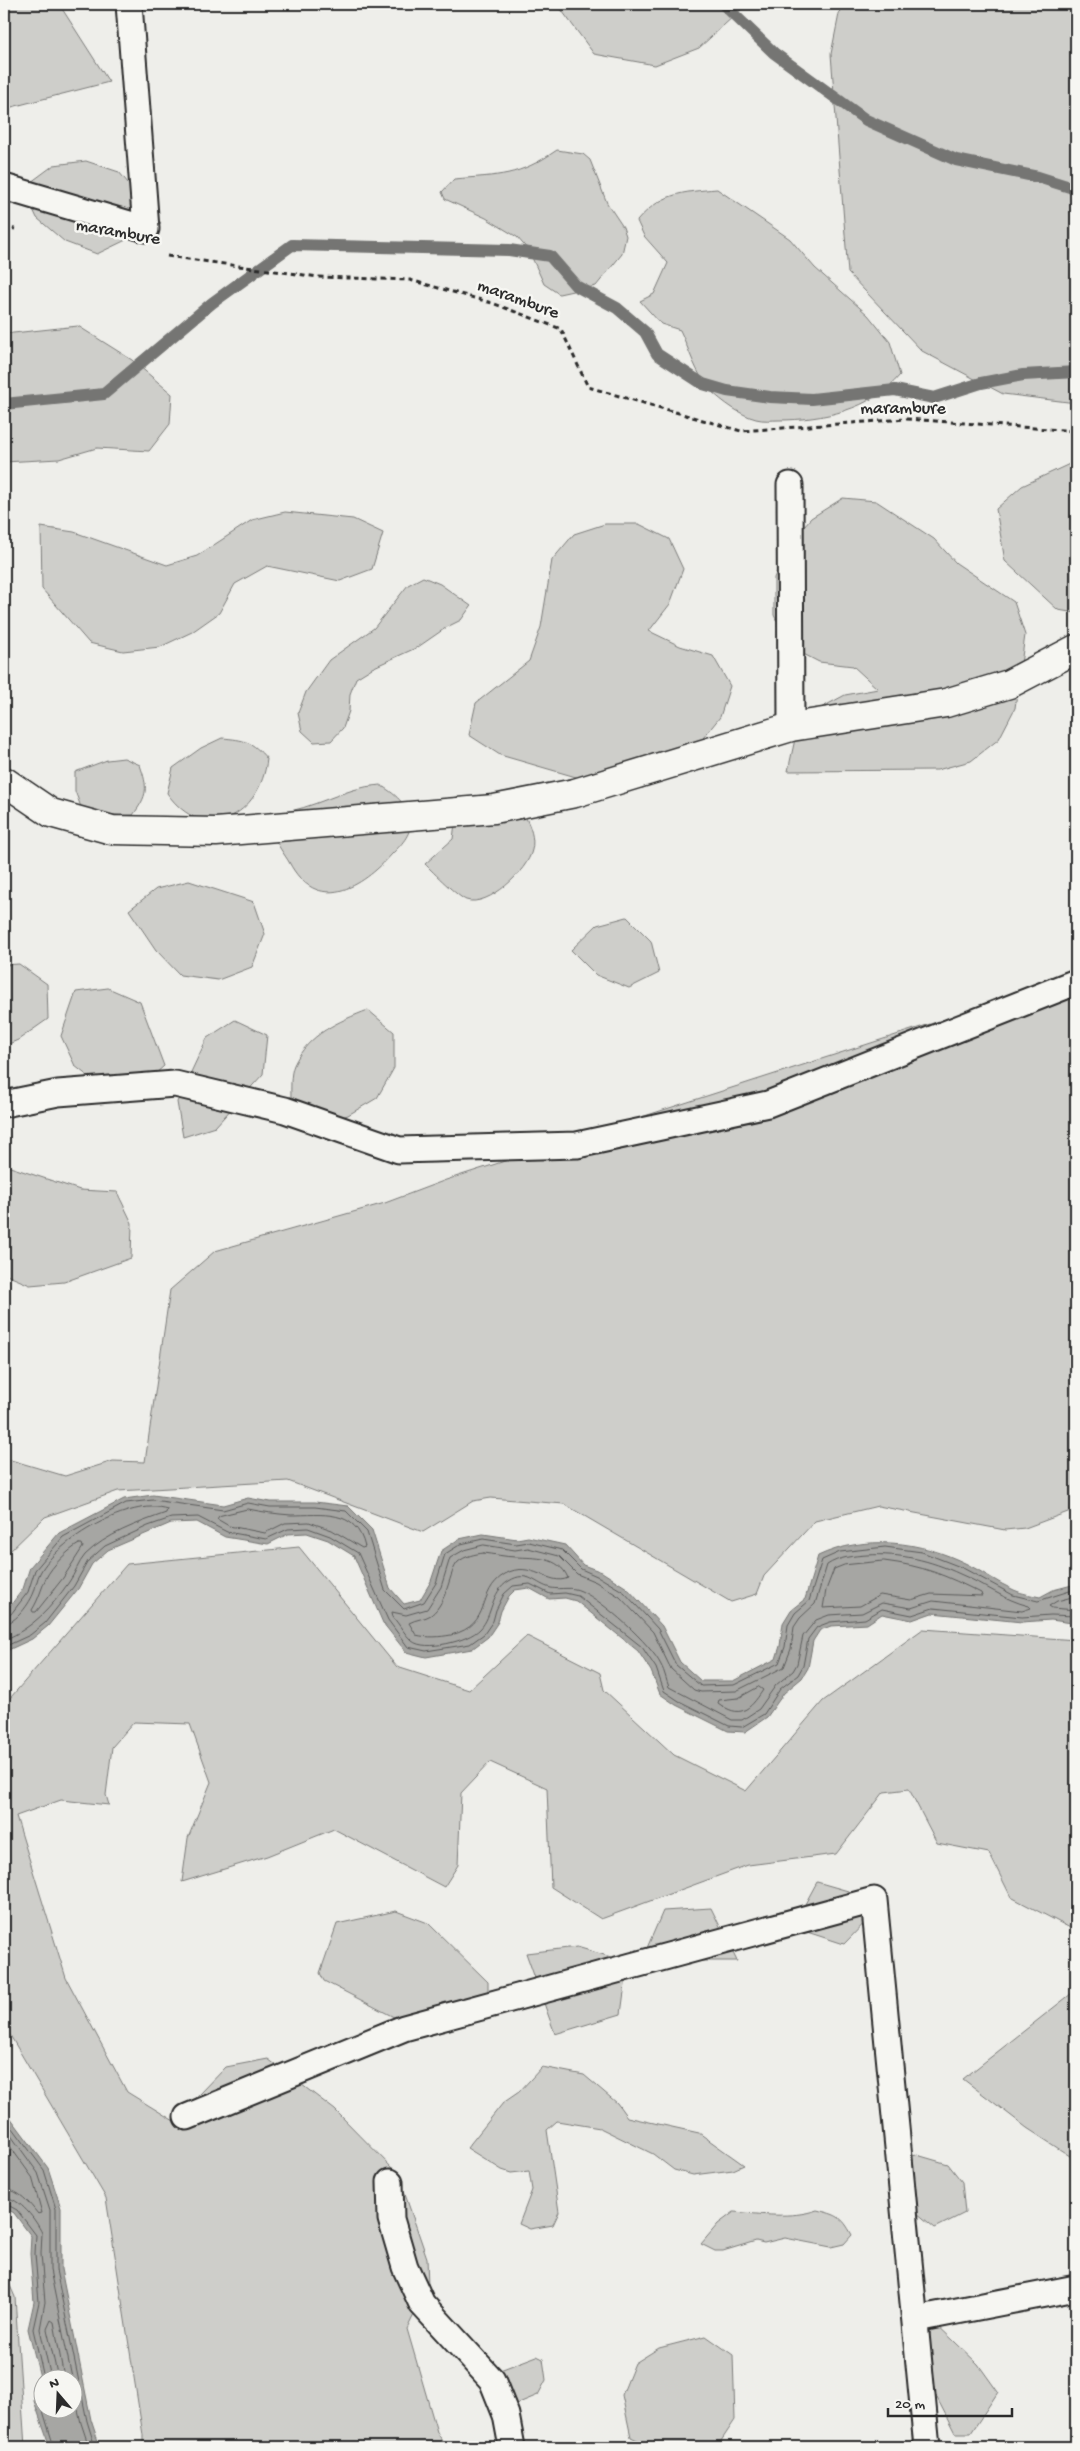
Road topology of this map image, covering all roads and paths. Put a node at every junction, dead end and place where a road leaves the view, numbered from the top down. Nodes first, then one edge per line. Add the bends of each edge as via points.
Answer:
1 (129, 4) edge
2 (4, 187) edge
3 (4, 227) edge
4 (23, 230) dead end
5 (165, 256) dead end
6 (1076, 431) edge
7 (790, 485) dead end
8 (1076, 649) edge
9 (791, 727) junction
10 (4, 781) edge
11 (1076, 982) edge
12 (4, 1104) edge
13 (187, 2117) dead end
14 (390, 2182) dead end
15 (1076, 2288) edge
16 (916, 2319) junction
17 (512, 2447) edge
18 (927, 2447) edge

1 - 2 lane via 146,229
3 - 4 path
5 - 6 path, marambure via 318,277 410,280 492,303 561,329 588,387 741,431 907,419
7 - 9 lane
8 - 9 street via 1009,684 946,703
9 - 10 street via 575,793 494,809 216,832 112,830 51,813
11 - 12 lane via 768,1104 577,1145 399,1150 285,1110 175,1084 58,1094
13 - 16 lane via 404,2028 874,1900
14 - 17 lane via 391,2219 405,2267 422,2304 492,2380 506,2415
15 - 16 lane
16 - 18 lane

